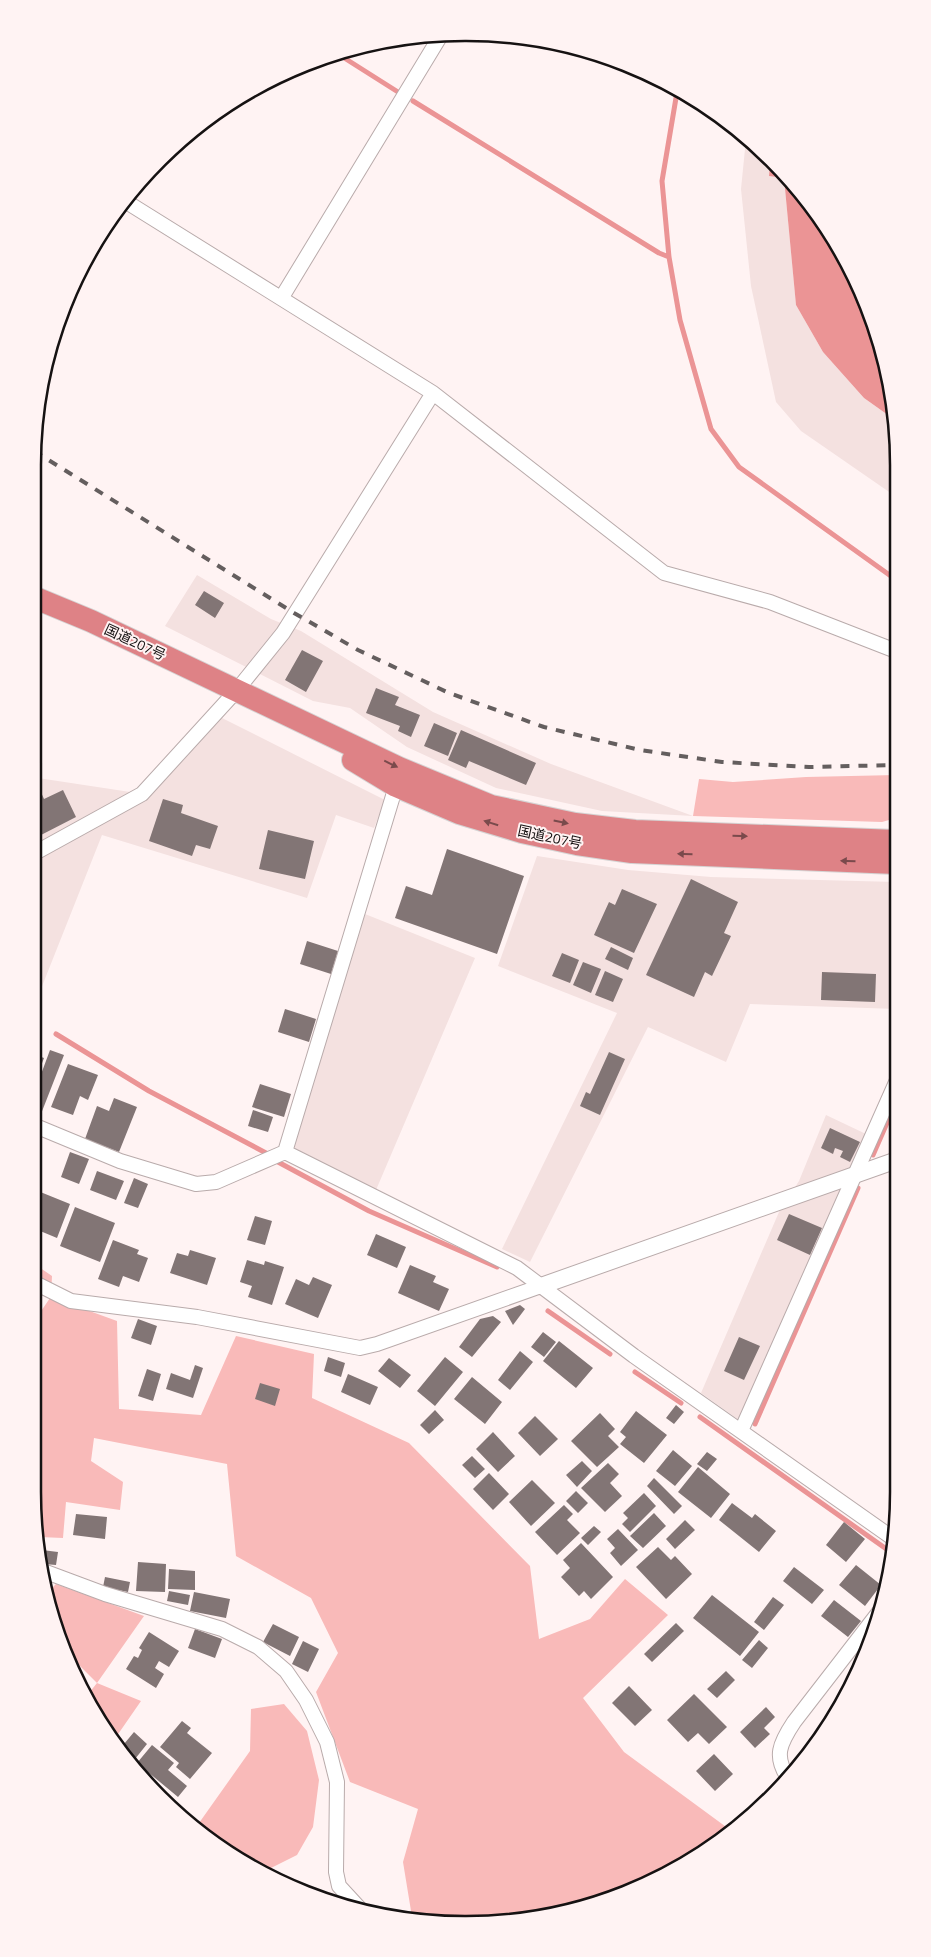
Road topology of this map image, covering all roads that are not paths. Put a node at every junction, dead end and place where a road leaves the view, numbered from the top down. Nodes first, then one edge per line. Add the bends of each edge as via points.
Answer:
1 (437, 42) edge
2 (131, 205) edge
3 (282, 298) junction
4 (433, 393) junction
5 (41, 601) edge
6 (890, 649) edge
7 (237, 690) junction
8 (396, 786) junction
9 (890, 840) edge
10 (41, 849) edge
11 (890, 863) edge
12 (890, 1096) edge
13 (41, 1129) edge
14 (285, 1152) junction
15 (890, 1163) edge
16 (856, 1175) junction
17 (41, 1286) edge
18 (541, 1286) junction
19 (742, 1431) junction
20 (887, 1534) edge
21 (49, 1573) edge
22 (867, 1627) edge
23 (784, 1771) edge
24 (352, 1900) edge

1 - 3 street
2 - 3 street
3 - 4 street
4 - 6 street via 664,573 770,602
4 - 7 street via 283,633
5 - 7 highway, 国道207号
7 - 8 highway, 国道207号
7 -> 9 highway, 国道207号 via 399,768 491,806 574,824 635,832
7 - 10 street via 142,794
11 -> 8 highway, 国道207号 via 632,852 577,844 459,813
8 - 14 street
12 - 16 street
13 - 14 street via 120,1160 196,1184 216,1182
14 - 18 street via 517,1268
15 - 16 street
16 - 18 street
16 - 19 street
17 - 18 street via 71,1301 197,1317 360,1348
18 - 19 street
19 - 20 street
21 - 24 street via 105,1594 222,1629 258,1647 286,1671 306,1700 327,1742 337,1782 336,1872 339,1886
22 - 23 street via 784,1736 779,1753

